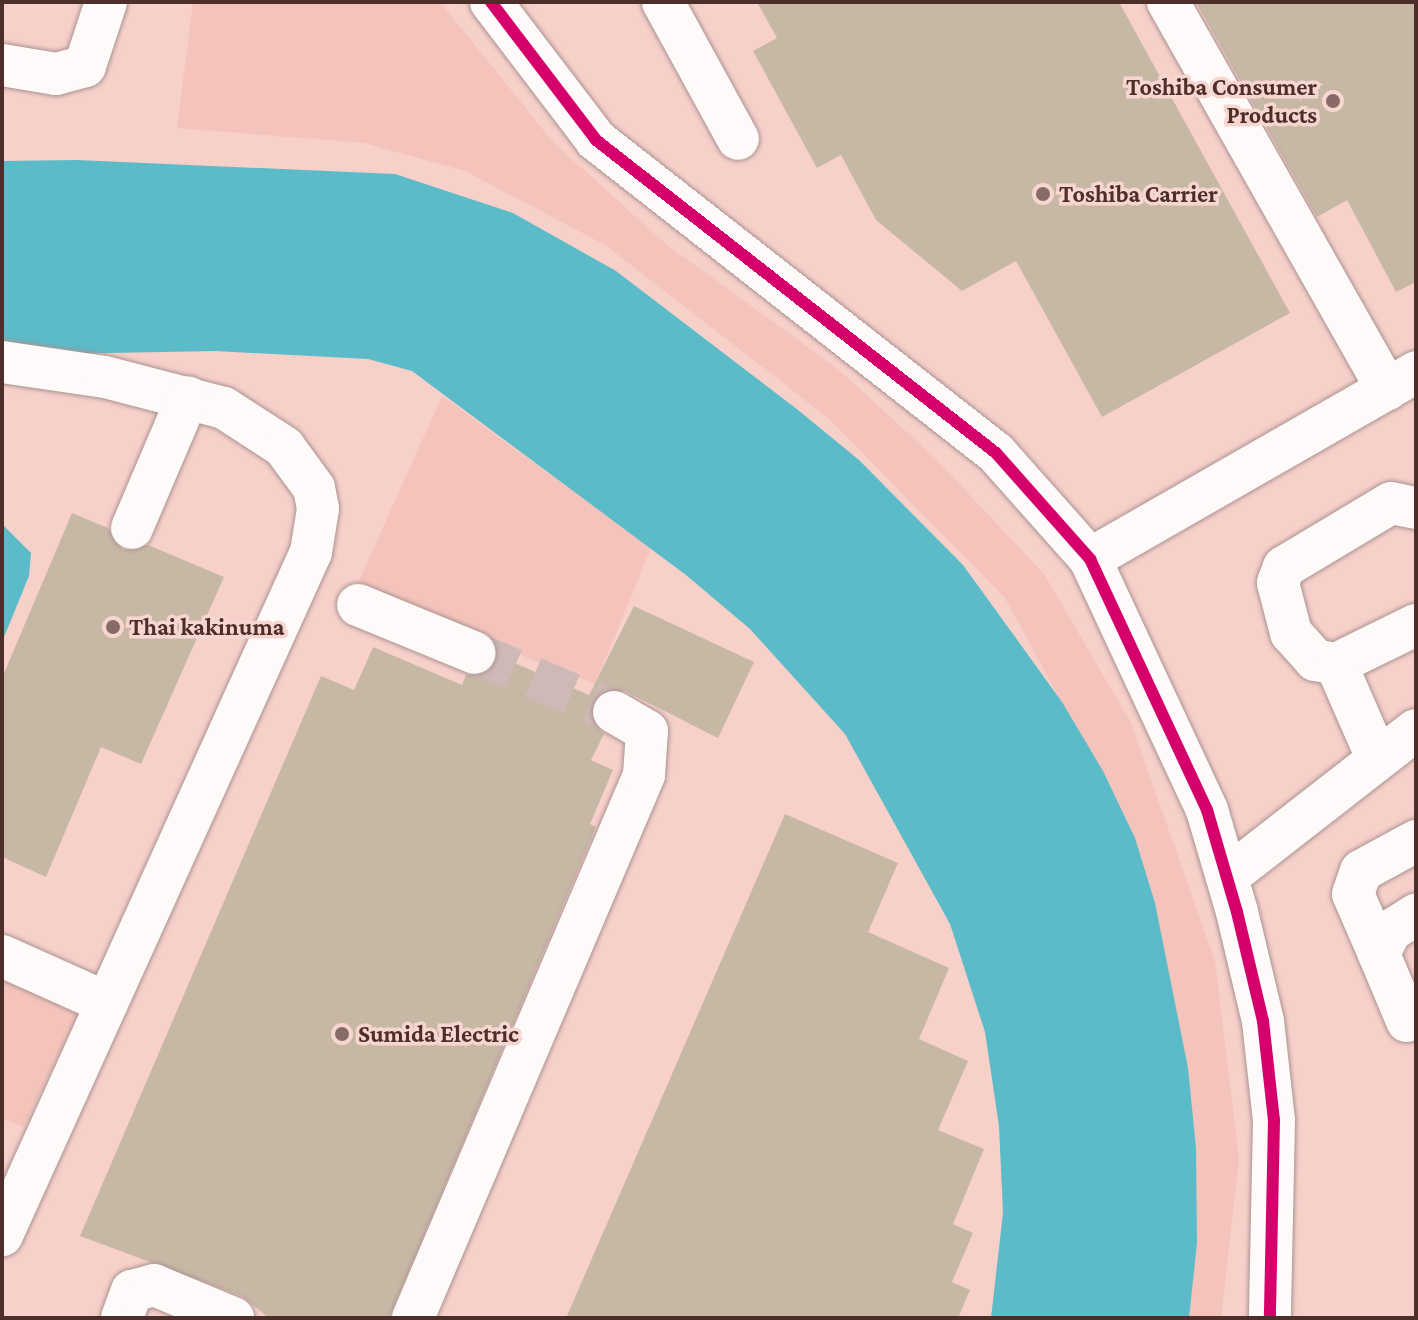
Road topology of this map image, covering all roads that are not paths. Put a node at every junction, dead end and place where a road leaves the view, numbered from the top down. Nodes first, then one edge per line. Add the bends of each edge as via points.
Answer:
1 (106, 2) edge
2 (491, 2) edge
3 (663, 2) edge
4 (1168, 2) edge
5 (2, 65) edge
6 (738, 139) dead end
7 (2, 362) edge
8 (1402, 381) edge
9 (188, 397) junction
10 (1416, 508) edge
11 (132, 528) dead end
12 (1090, 559) junction
13 (358, 605) dead end
14 (1416, 625) edge
15 (475, 653) tunnel mouth
16 (1336, 664) junction
17 (614, 712) tunnel mouth
18 (1416, 730) edge
19 (1377, 758) junction
20 (1416, 841) edge
21 (1227, 877) junction
22 (1416, 915) edge
23 (1379, 954) junction
24 (2, 956) edge
25 (107, 1003) junction
26 (1413, 1024) edge
27 (2, 1235) edge
28 (122, 1318) edge
29 (233, 1318) edge
30 (413, 1318) edge
31 (1270, 1318) edge

1 - 5 street via 85,66 56,74
2 - 12 street via 596,140 996,453
3 - 6 street
4 - 8 street
7 - 9 street
8 - 12 street
9 - 11 street
9 - 25 street via 224,408 284,447 314,488 317,531
10 - 16 street via 1391,503 1284,567 1278,583 1291,633 1315,660
12 - 21 street via 1207,810
13 - 15 street
14 - 16 street
16 - 19 street
17 - 30 street via 647,731 644,775
18 - 19 street
19 - 21 street
20 - 23 street via 1361,871 1353,894
21 - 31 street via 1263,1021 1274,1120
22 - 23 street via 1390,931
23 - 26 street
24 - 25 street
25 - 27 street
28 - 29 street via 132,1291 154,1285

